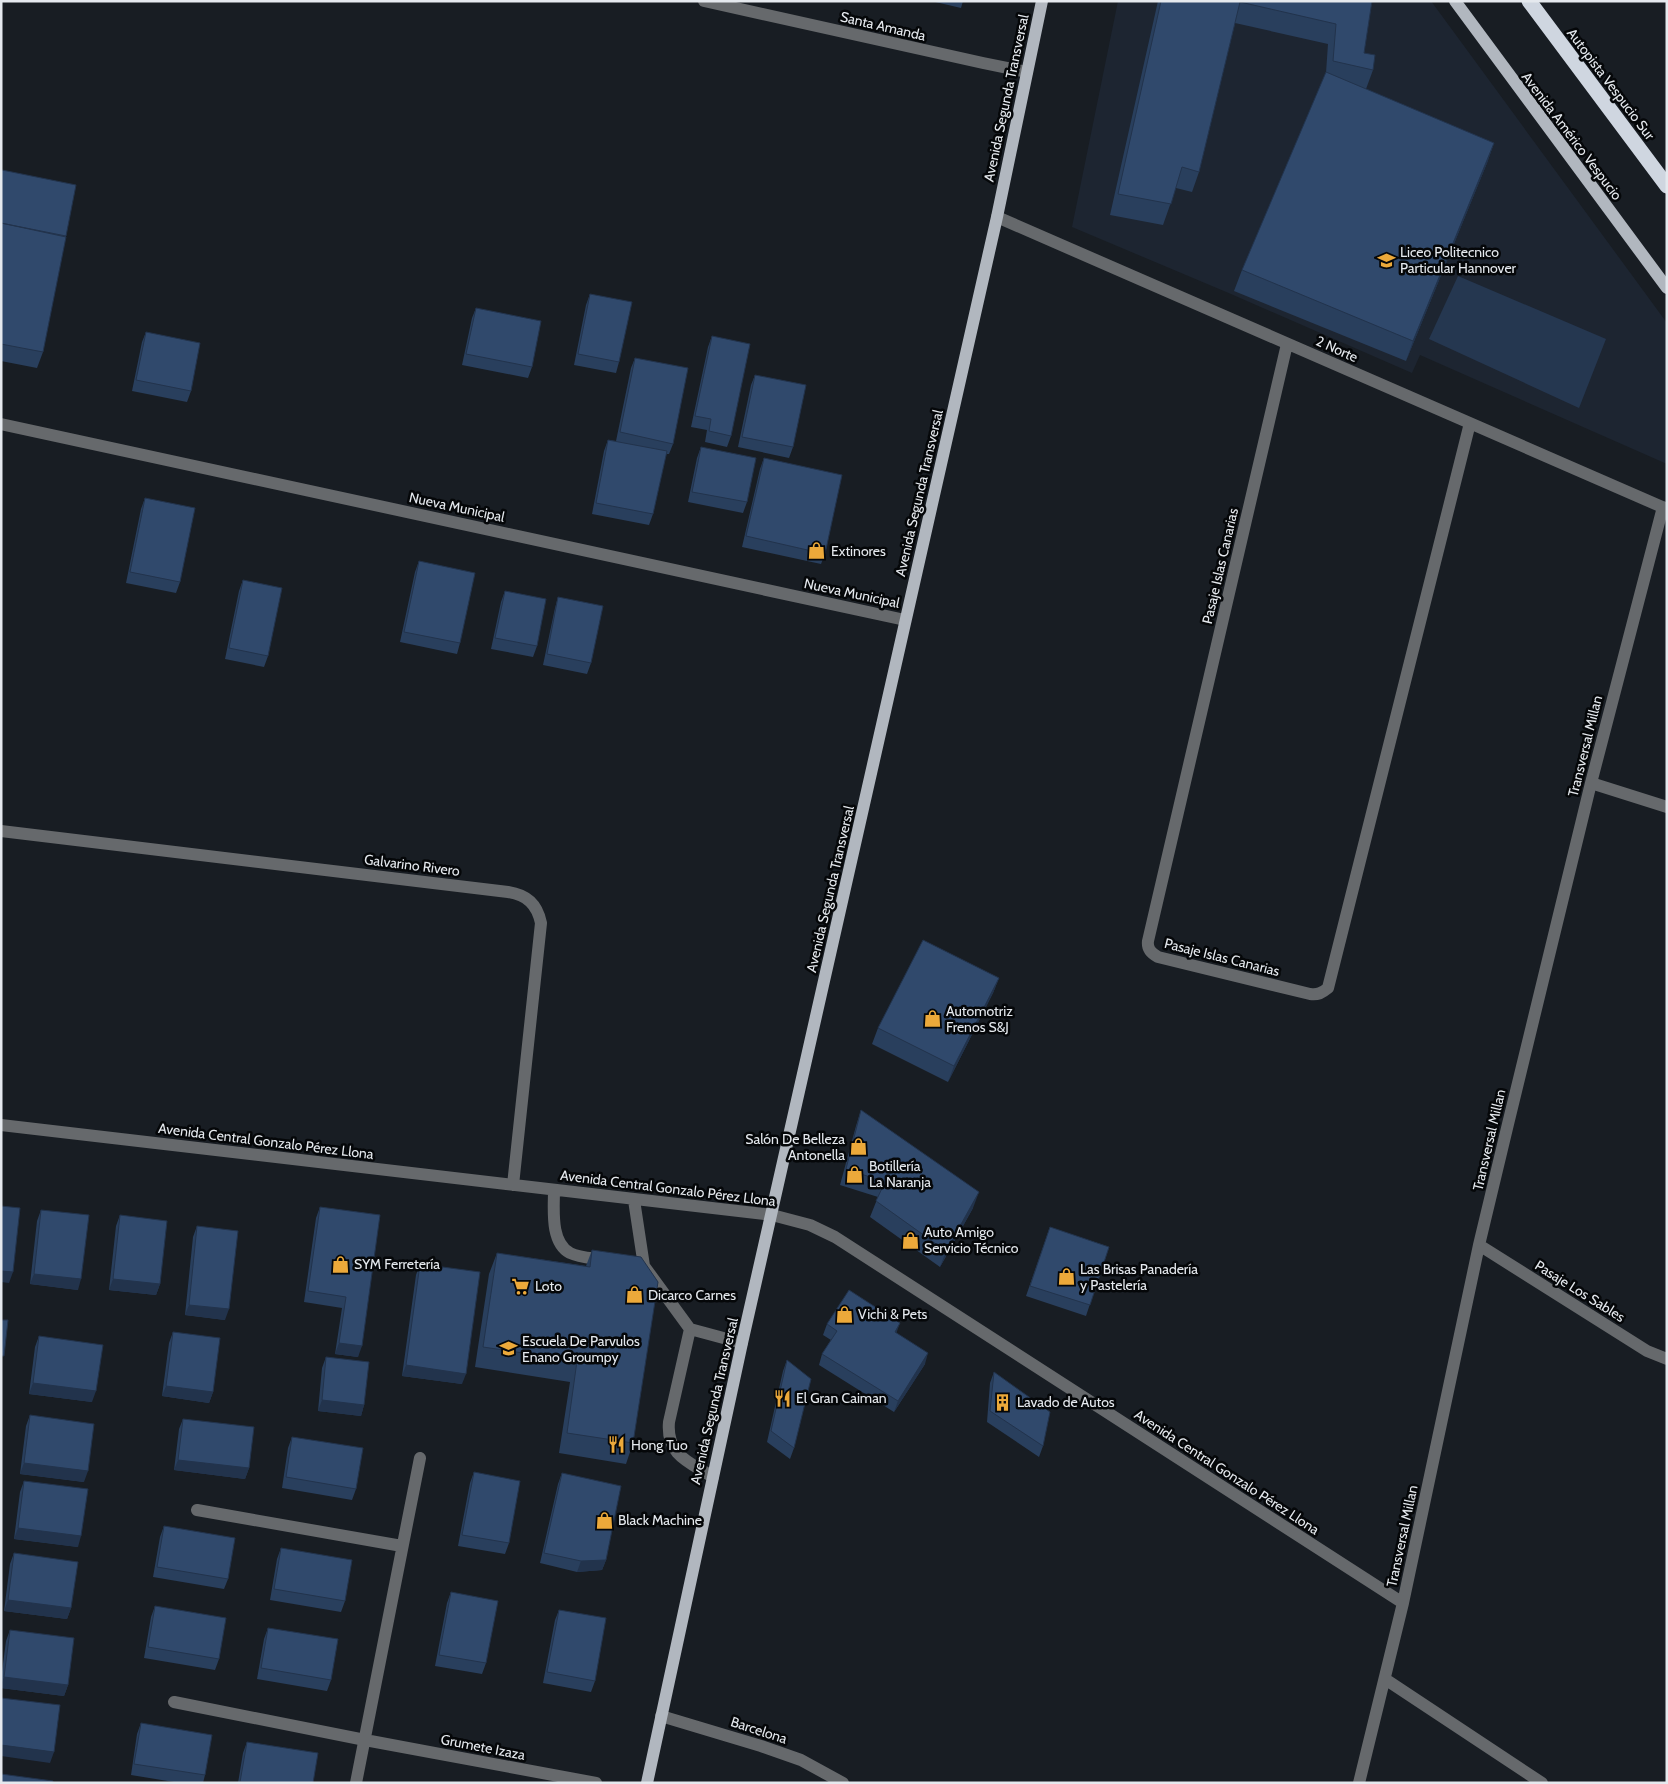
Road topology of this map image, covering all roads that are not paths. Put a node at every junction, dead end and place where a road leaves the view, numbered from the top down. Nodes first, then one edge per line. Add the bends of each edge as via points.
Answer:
1 (704, 1) edge
2 (1042, 1) edge
3 (1455, 1) edge
4 (1529, 1) edge
5 (1027, 72) junction
6 (1667, 186) edge
7 (997, 216) junction
8 (1667, 288) edge
9 (1287, 344) junction
10 (1470, 423) junction
11 (1, 424) edge
12 (1665, 508) edge
13 (906, 620) junction
14 (1591, 783) junction
15 (1667, 807) edge
16 (1, 831) edge
17 (1, 1125) edge
18 (513, 1185) junction
19 (554, 1190) junction
20 (634, 1200) junction
21 (772, 1215) junction
22 (1480, 1245) junction
23 (616, 1262) edge
24 (690, 1329) junction
25 (742, 1343) junction
26 (1667, 1359) edge
27 (420, 1458) dead end
28 (712, 1478) junction
29 (197, 1510) dead end
30 (402, 1546) junction
31 (1403, 1603) junction
32 (1385, 1679) junction
33 (174, 1702) dead end
34 (661, 1716) junction
35 (365, 1740) junction
36 (356, 1783) edge
37 (596, 1783) edge
38 (648, 1783) edge
39 (844, 1783) edge
40 (1359, 1783) edge
41 (1542, 1783) edge

1 - 5 street, Santa Amanda
2 - 5 main road, Avenida Segunda Transversal
3 - 8 main road, Avenida Américo Vespucio
4 - 6 highway, Autopista Vespucio Sur
5 - 7 main road, Avenida Segunda Transversal
7 - 9 street, 2 Norte
7 - 13 main road, Avenida Segunda Transversal
9 - 10 street, 2 Norte
9 - 10 street, Pasaje Islas Canarias via 1148,941 1150,952 1158,957 1310,994 1317,995 1328,988
10 - 12 street, 2 Norte
11 - 13 street, Nueva Municipal
12 - 14 street, Transversal Millan
13 - 21 main road, Avenida Segunda Transversal
14 - 15 street
14 - 22 street, Transversal Millan
16 - 18 street, Galvarino Rivero via 499,890 527,898 541,923
17 - 18 street, Avenida Central Gonzalo Pérez Llona
18 - 19 street, Avenida Central Gonzalo Pérez Llona
19 - 20 street, Avenida Central Gonzalo Pérez Llona
19 - 23 street via 556,1231 562,1246 578,1256
20 - 21 street, Avenida Central Gonzalo Pérez Llona
20 - 24 street via 639,1265
21 - 25 main road, Avenida Segunda Transversal
21 - 31 street, Avenida Central Gonzalo Pérez Llona via 810,1225 835,1237
22 - 26 street, Pasaje Los Sables via 1647,1351
22 - 31 street, Transversal Millan
24 - 25 street
24 - 28 street via 668,1434 676,1453
25 - 28 main road, Avenida Segunda Transversal
27 - 30 street
28 - 34 main road, Avenida Segunda Transversal
29 - 30 street
30 - 35 street
31 - 32 street, Transversal Millan
32 - 40 street, Transversal Millan
32 - 41 street
33 - 35 street, Grumete Izaza
34 - 38 main road, Avenida Segunda Transversal
34 - 39 street, Barcelona via 785,1754
35 - 36 street
35 - 37 street, Grumete Izaza

